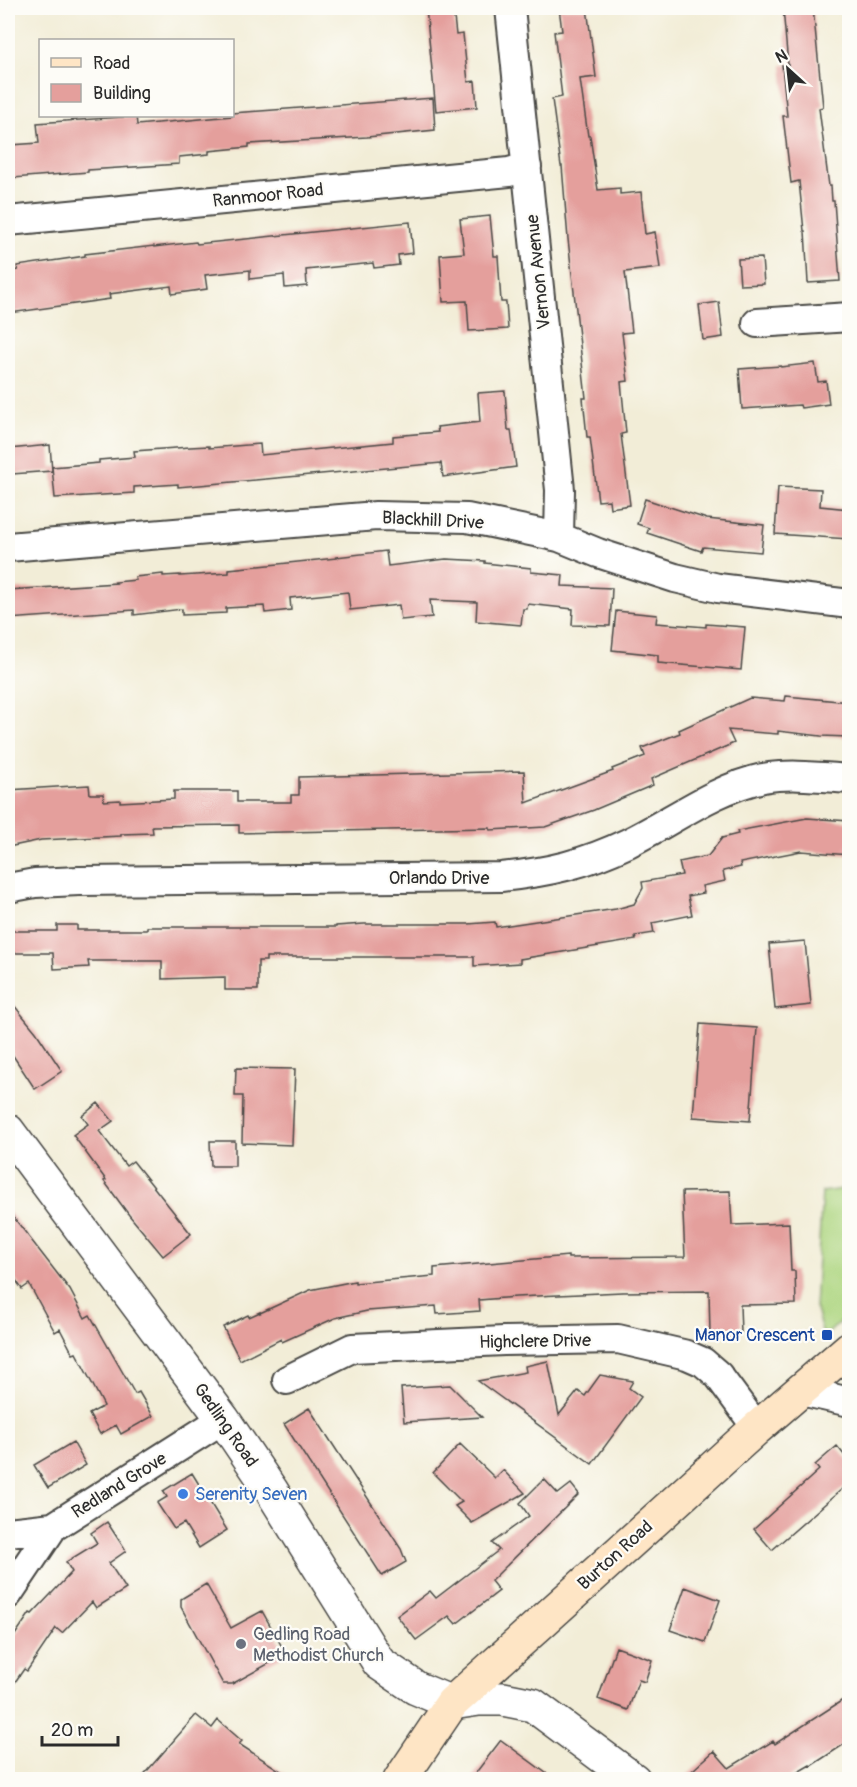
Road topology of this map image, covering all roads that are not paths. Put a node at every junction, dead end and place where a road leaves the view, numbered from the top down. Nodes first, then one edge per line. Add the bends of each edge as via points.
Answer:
1 (510, 8) edge
2 (527, 167) junction
3 (8, 221) edge
4 (849, 317) edge
5 (757, 323) dead end
6 (559, 537) junction
7 (8, 547) edge
8 (849, 604) edge
9 (849, 779) edge
10 (8, 888) edge
11 (8, 1131) edge
12 (849, 1348) edge
13 (287, 1380) dead end
14 (801, 1391) junction
15 (849, 1402) edge
16 (223, 1419) junction
17 (757, 1428) junction
18 (53, 1527) junction
19 (8, 1532) edge
20 (8, 1594) edge
21 (452, 1703) junction
22 (400, 1779) edge
23 (634, 1779) edge

1 - 2 street, Vernon Avenue
2 - 3 street, Ranmoor Road via 509,172
2 - 6 street, Vernon Avenue via 560,490
4 - 5 street
6 - 7 street, Blackhill Drive via 467,518 376,516
6 - 8 street, Blackhill Drive via 675,578 718,588
9 - 10 street, Orlando Drive via 799,775 764,778 724,790 629,843 583,862 541,873 501,877 79,881
11 - 16 street, Gedling Road
12 - 14 main road, Burton Road
13 - 17 street, Highclere Drive via 352,1348 618,1339 703,1362 718,1375
14 - 15 street
14 - 17 main road, Burton Road
16 - 18 street, Redland Grove
16 - 21 street, Gedling Road via 380,1663 416,1688
17 - 21 main road, Burton Road
18 - 19 street, Redland Grove
18 - 20 street
21 - 22 main road, Burton Road
21 - 23 street via 503,1699 533,1705

